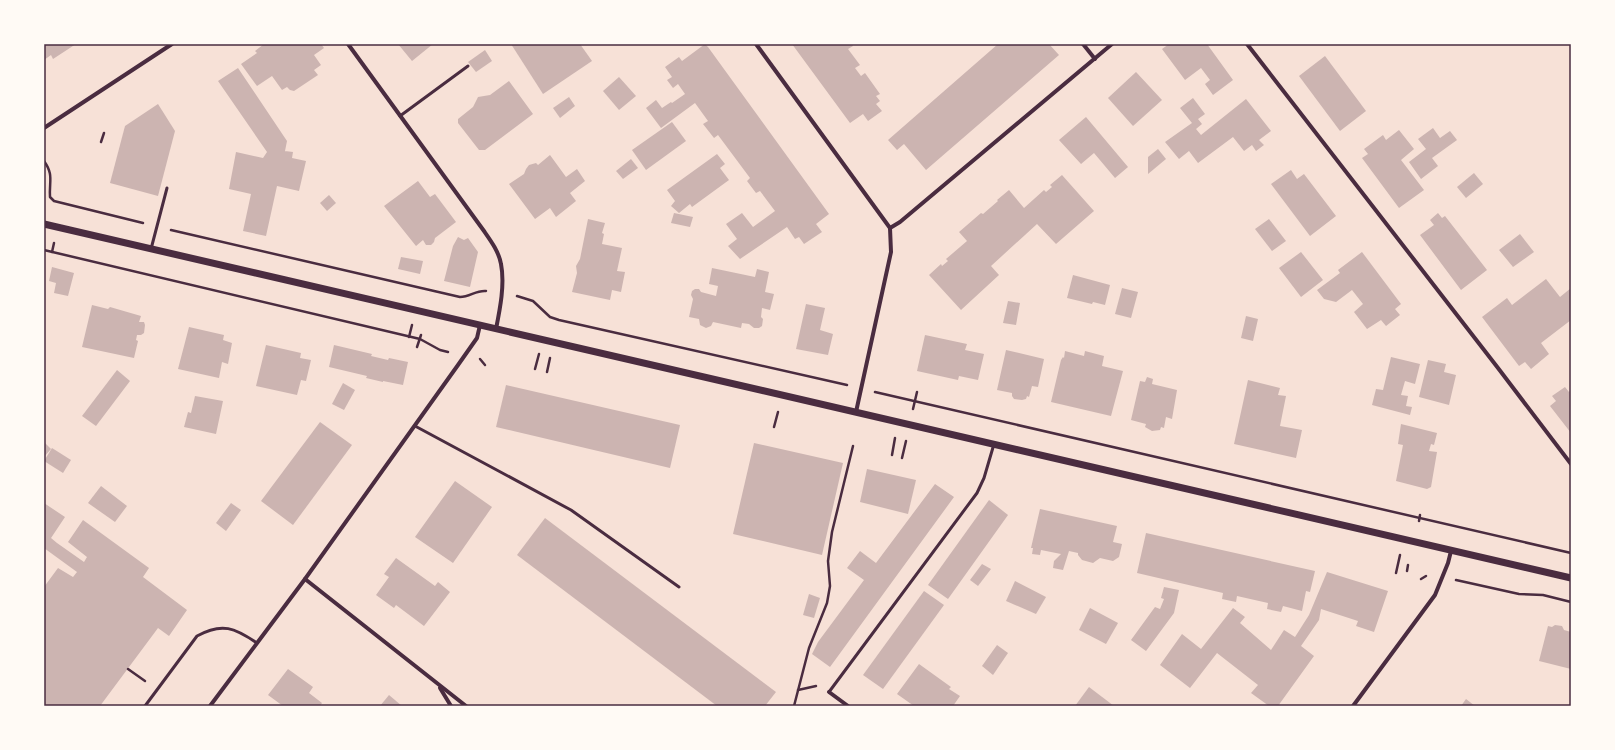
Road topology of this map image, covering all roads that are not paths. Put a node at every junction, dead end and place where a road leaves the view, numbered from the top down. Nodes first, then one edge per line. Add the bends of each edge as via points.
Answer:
1 (172, 44) edge
2 (348, 44) edge
3 (756, 44) edge
4 (1083, 44) edge
5 (1112, 44) edge
6 (1248, 44) edge
7 (1095, 59) junction
8 (468, 66) dead end
9 (400, 116) junction
10 (44, 128) edge
11 (167, 188) dead end
12 (44, 224) edge
13 (890, 228) junction
14 (151, 249) junction
15 (480, 325) junction
16 (496, 329) junction
17 (856, 412) junction
18 (415, 426) junction
19 (994, 444) junction
20 (1571, 464) edge
21 (1451, 551) junction
22 (1571, 578) edge
23 (305, 579) junction
24 (679, 588) dead end
25 (257, 643) junction
26 (439, 686) junction
27 (829, 692) joint
28 (145, 706) edge
29 (210, 706) edge
30 (451, 706) edge
31 (466, 706) edge
32 (848, 706) edge
33 (1353, 706) edge

1 - 10 street
2 - 9 street
3 - 13 street
4 - 7 street
5 - 7 street
6 - 20 street
7 - 13 street
8 - 9 lane
9 - 16 street via 497,251 502,275
11 - 14 lane
12 - 14 street
13 - 17 street via 891,252
14 - 15 street
15 - 16 street
15 - 18 street via 471,348
16 - 17 street
17 - 19 street
18 - 23 street
18 - 24 lane via 571,510
19 - 21 street
19 - 27 lane via 977,493
21 - 22 street
21 - 33 street via 1435,595
23 - 25 street
23 - 26 street
25 - 28 lane via 230,628 207,630 197,636
25 - 29 street
26 - 30 street
26 - 31 street
27 - 32 street

